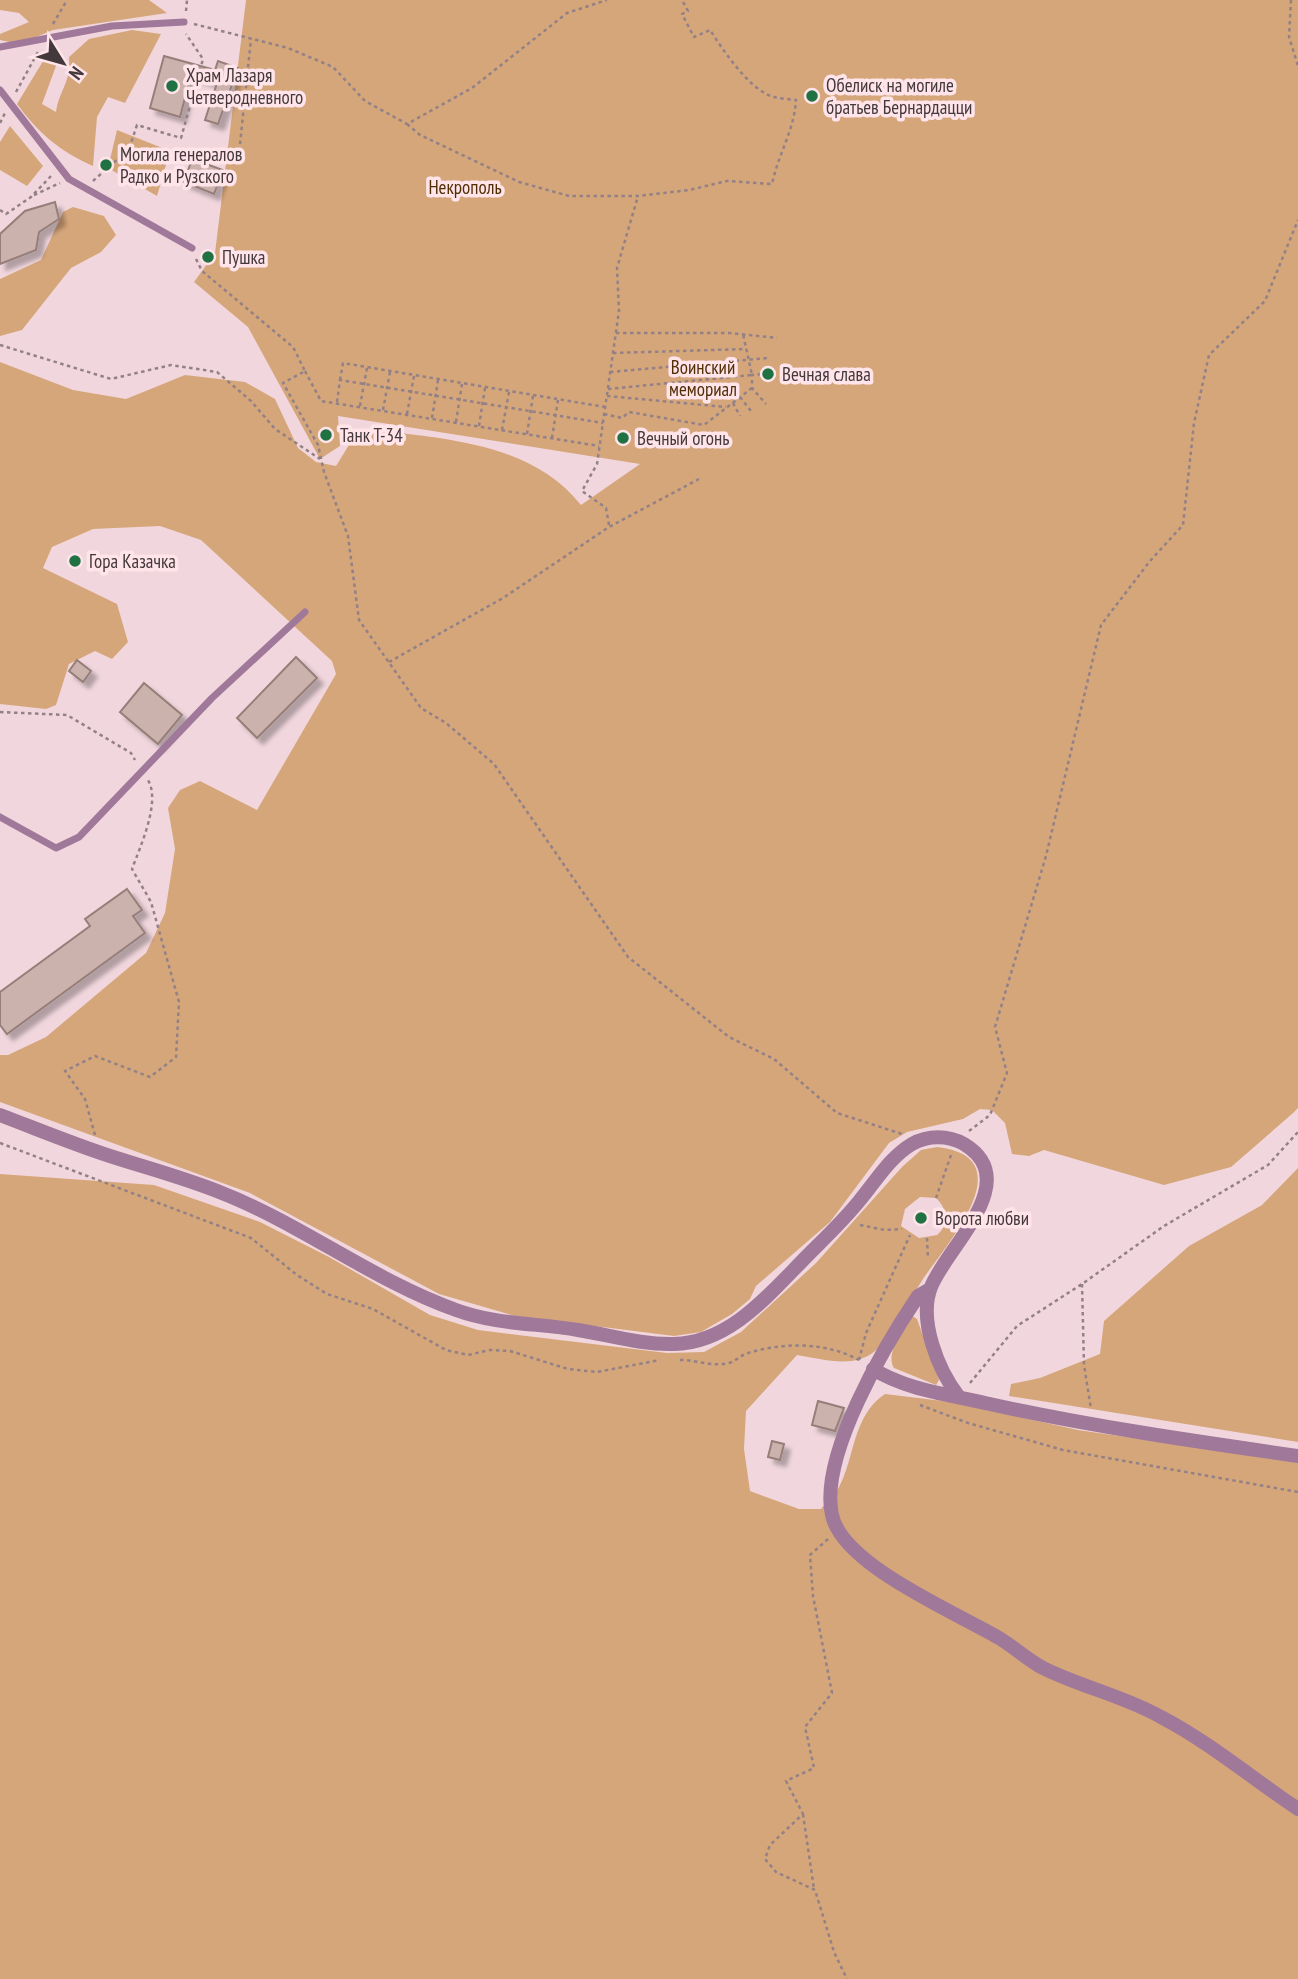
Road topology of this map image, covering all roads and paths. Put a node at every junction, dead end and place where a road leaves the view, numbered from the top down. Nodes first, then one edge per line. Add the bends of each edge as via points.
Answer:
1 (607, 0) edge
2 (682, 0) edge
3 (1291, 0) edge
4 (184, 22) junction
5 (251, 39) junction
6 (0, 47) edge
7 (1298, 66) edge
8 (0, 90) edge
9 (407, 124) junction
10 (240, 144) dead end
11 (59, 166) junction
12 (69, 179) junction
13 (85, 188) junction
14 (638, 196) junction
15 (31, 197) junction
16 (0, 210) edge
17 (6, 214) junction
18 (0, 219) edge
19 (1298, 220) edge
20 (192, 248) dead end
21 (202, 271) dead end
22 (616, 333) junction
23 (743, 334) junction
24 (777, 338) dead end
25 (0, 345) edge
26 (746, 349) junction
27 (613, 353) junction
28 (768, 358) dead end
29 (748, 359) junction
30 (367, 367) junction
31 (305, 371) junction
32 (390, 371) junction
33 (610, 372) junction
34 (761, 374) dead end
35 (414, 375) junction
36 (752, 375) junction
37 (438, 379) junction
38 (340, 380) junction
39 (462, 383) junction
40 (364, 384) junction
41 (485, 387) junction
42 (387, 388) junction
43 (752, 388) junction
44 (608, 389) junction
45 (509, 391) junction
46 (411, 392) junction
47 (534, 395) junction
48 (435, 396) junction
49 (607, 396) junction
50 (740, 397) junction
51 (558, 399) junction
52 (459, 400) junction
53 (337, 402) junction
54 (482, 403) junction
55 (733, 403) junction
56 (766, 404) dead end
57 (360, 406) junction
58 (506, 407) junction
59 (605, 407) junction
60 (727, 407) junction
61 (383, 410) junction
62 (531, 411) junction
63 (751, 411) dead end
64 (407, 414) junction
65 (604, 414) junction
66 (555, 415) junction
67 (740, 416) dead end
68 (432, 418) junction
69 (456, 422) junction
70 (603, 423) junction
71 (479, 426) junction
72 (502, 430) junction
73 (527, 434) junction
74 (552, 438) junction
75 (599, 446) junction
76 (320, 459) dead end
77 (699, 479) dead end
78 (609, 527) junction
79 (304, 612) dead end
80 (389, 662) junction
81 (0, 712) edge
82 (143, 773) junction
83 (0, 817) edge
84 (0, 1115) edge
85 (1298, 1132) edge
86 (922, 1140) junction
87 (956, 1140) junction
88 (99, 1152) junction
89 (936, 1198) dead end
90 (851, 1211) junction
91 (902, 1229) dead end
92 (910, 1235) dead end
93 (927, 1238) dead end
94 (929, 1261) dead end
95 (1082, 1284) junction
96 (930, 1289) junction
97 (859, 1360) dead end
98 (873, 1369) junction
99 (959, 1397) junction
100 (1091, 1409) dead end
101 (1298, 1456) edge
102 (837, 1531) junction
103 (1298, 1809) edge
104 (803, 1814) junction
105 (814, 1889) junction
106 (848, 1979) edge

1 - 9 path via 567,13 472,88
2 - 14 path via 688,11 682,14 694,37 710,30 728,58 759,88 772,97 796,100 794,124 779,154 772,184 727,181
3 - 7 path via 1289,37
4 - 5 path
4 - 6 lane via 112,26
4 - 13 path via 187,40 202,59 180,138 137,125 130,149
5 - 9 path via 333,67 365,101
5 - 10 path
8 - 11 lane
9 - 14 path via 420,135 519,182 569,196
11 - 12 lane
11 - 15 path
12 - 13 lane
12 - 15 path
13 - 20 lane
14 - 22 path via 617,268
15 - 17 path
16 - 17 path
17 - 18 path
19 - 87 path via 1265,301 1209,355 1194,423 1183,525 1101,625 1046,856 995,1027 1007,1073 990,1115
21 - 31 path via 293,347
22 - 23 path
22 - 27 path
23 - 24 path
23 - 26 path
25 - 76 path via 110,379 171,365 217,372 275,429
26 - 27 path
26 - 29 path
27 - 33 path
28 - 29 path
29 - 33 path
29 - 36 path
30 - 32 path
30 - 38 path via 343,363
30 - 40 path
31 - 53 path via 321,401
31 - 80 path via 283,383 318,445 348,536 359,620
32 - 35 path
32 - 42 path
33 - 44 path
34 - 36 path
35 - 37 path
35 - 46 path
36 - 43 path
36 - 44 path
37 - 39 path
37 - 48 path
38 - 40 path
38 - 53 path
39 - 41 path
39 - 52 path
40 - 42 path
40 - 57 path
41 - 45 path
41 - 54 path
42 - 46 path
42 - 61 path
43 - 50 path
43 - 56 path
44 - 49 path
45 - 47 path
45 - 58 path
46 - 48 path
46 - 64 path
47 - 51 path
47 - 62 path
48 - 52 path
48 - 68 path
49 - 59 path
49 - 60 path
50 - 55 path
50 - 63 path
51 - 59 path
51 - 66 path
52 - 54 path
52 - 69 path
53 - 57 path
54 - 58 path
54 - 71 path
55 - 60 path
55 - 67 path
57 - 61 path
58 - 62 path
58 - 72 path
59 - 65 path
60 - 65 path via 704,425 629,412 622,418
61 - 64 path
62 - 66 path
62 - 73 path
64 - 68 path
65 - 70 path
66 - 70 path
66 - 74 path
68 - 69 path
69 - 71 path
70 - 75 path
71 - 72 path
72 - 73 path
73 - 74 path
74 - 75 path
75 - 78 path via 597,464 582,491 606,508
77 - 78 path
78 - 80 path via 503,598
79 - 82 lane via 212,698
80 - 86 path via 421,708 494,764 628,957 729,1037 774,1059 837,1113
81 - 82 path via 68,715 131,753
82 - 83 lane via 79,836 56,848
82 - 88 path via 151,786 149,820 132,869 151,902 179,1002 176,1057 150,1077 95,1056 65,1071 85,1099
84 - 88 street
85 - 95 path via 1268,1165 1164,1226
86 - 87 street
86 - 90 street via 896,1157
87 - 89 path
87 - 96 street via 980,1159 986,1190 972,1223
88 - 90 street via 221,1192 305,1231 421,1296 459,1311 512,1325 576,1329 673,1345 701,1341 732,1325 764,1300
90 - 91 path via 859,1225
92 - 97 path via 866,1333
93 - 94 path
95 - 99 path via 1017,1326
95 - 100 path via 1084,1365
96 - 98 street via 918,1296
96 - 99 street via 927,1318 935,1349
98 - 99 street via 935,1393
98 - 102 street via 841,1446 830,1490
99 - 101 street via 1080,1424
102 - 103 street via 899,1585 1002,1640 1043,1668 1165,1718
102 - 104 path via 810,1555 832,1693 805,1727 814,1768 786,1781
104 - 105 path
104 - 105 path via 770,1844 765,1859 776,1872
105 - 106 path via 834,1952

